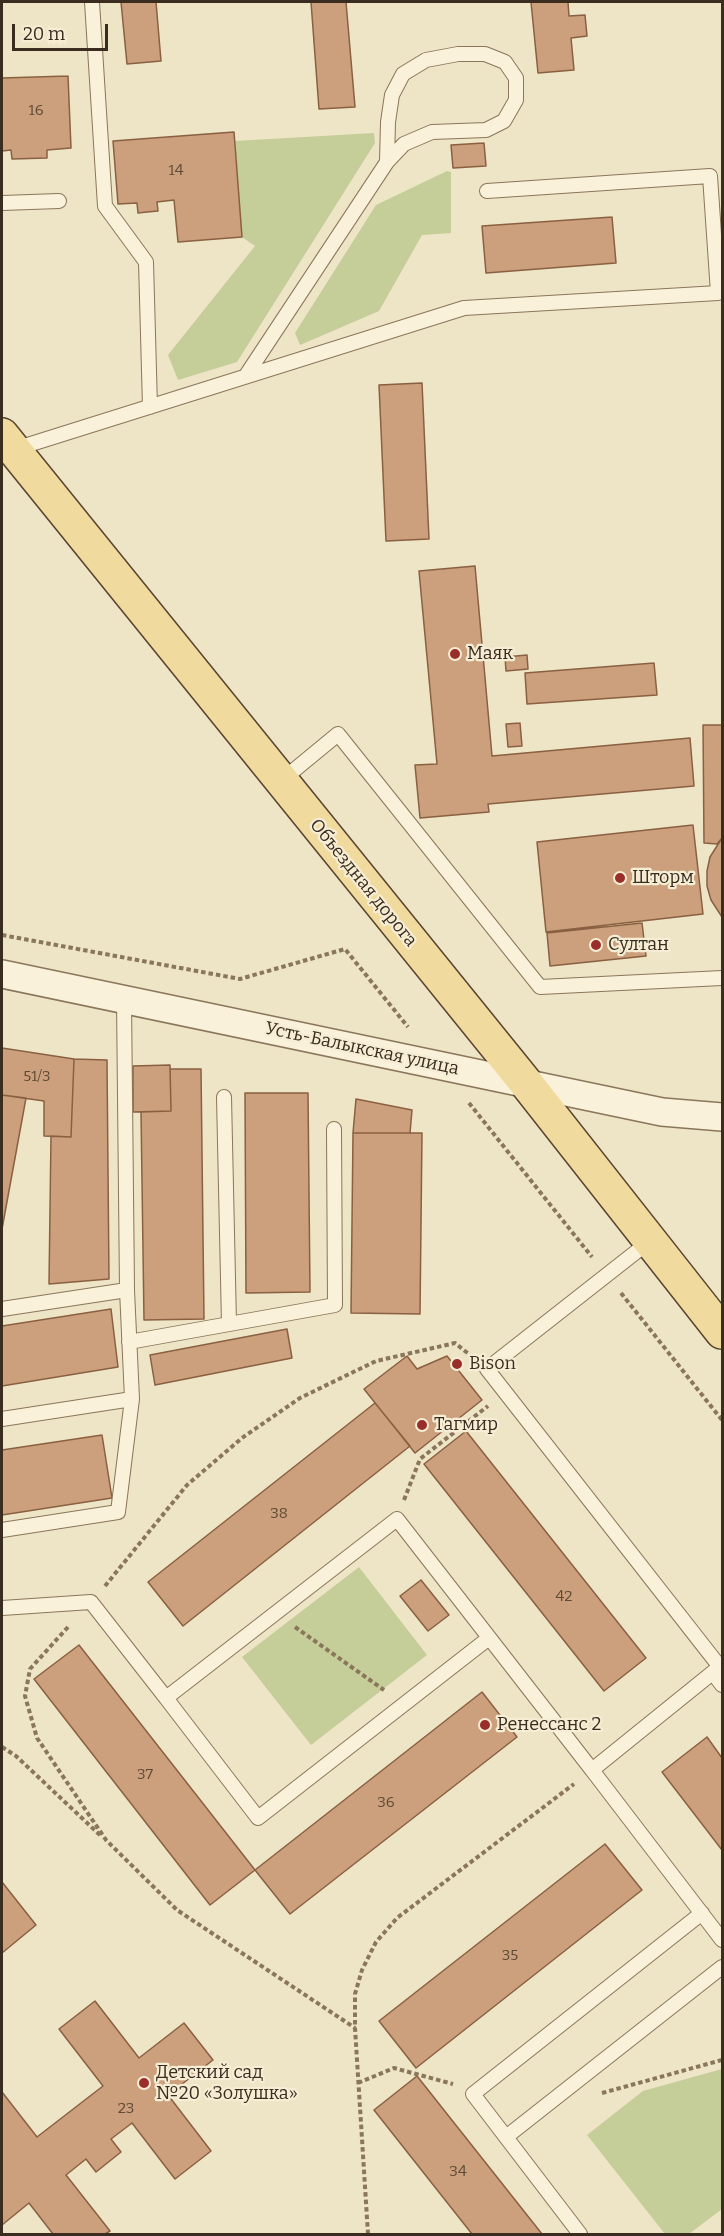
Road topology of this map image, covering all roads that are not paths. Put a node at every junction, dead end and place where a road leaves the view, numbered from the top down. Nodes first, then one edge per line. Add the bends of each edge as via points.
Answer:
1 (92, 2) edge
2 (387, 162) junction
3 (487, 191) dead end
4 (59, 201) dead end
5 (2, 203) edge
6 (245, 377) junction
7 (150, 407) junction
8 (8, 443) edge
9 (281, 781) junction
10 (2, 974) edge
11 (723, 978) edge
12 (124, 1000) junction
13 (526, 1083) junction
14 (224, 1097) dead end
15 (723, 1117) edge
16 (334, 1129) dead end
17 (650, 1241) junction
18 (127, 1290) junction
19 (2, 1309) edge
20 (229, 1324) junction
21 (723, 1332) edge
22 (129, 1342) junction
23 (132, 1399) junction
24 (2, 1419) edge
25 (2, 1530) edge
26 (2, 1608) edge
27 (489, 1638) junction
28 (718, 1668) edge
29 (723, 1685) edge
30 (166, 1698) junction
31 (592, 1770) junction
32 (702, 1913) junction
33 (723, 1940) edge
34 (723, 1967) edge
35 (506, 2137) junction
36 (580, 2235) edge

1 - 7 lane via 105,206 146,262
2 - 2 lane via 404,144 432,132 486,130 504,121 516,100 516,78 505,62 485,54 458,54 426,60 404,74 392,95
2 - 6 lane
3 - 6 lane via 710,176 718,293 464,308
4 - 5 lane
6 - 7 lane
7 - 8 lane
8 - 9 main road, Объездная дорога
9 - 11 lane via 338,734 540,987
9 - 13 main road, Объездная дорога
10 - 12 street, Усть-Балыкская улица
12 - 13 street, Усть-Балыкская улица
12 - 18 lane
13 - 15 street, Усть-Балыкская улица via 662,1112
13 - 17 main road, Объездная дорога
14 - 20 lane
16 - 20 lane via 335,1305
17 - 21 main road, Объездная дорога
17 - 28 lane via 487,1369
18 - 19 lane
18 - 22 lane
20 - 22 lane
22 - 23 lane
23 - 24 lane
23 - 25 lane via 118,1512
26 - 30 lane via 91,1602
27 - 30 lane via 397,1519
27 - 30 lane via 258,1818
27 - 31 lane
28 - 29 lane
28 - 31 lane
31 - 32 lane
32 - 33 lane
32 - 35 lane via 473,2094
34 - 35 lane
35 - 36 lane

